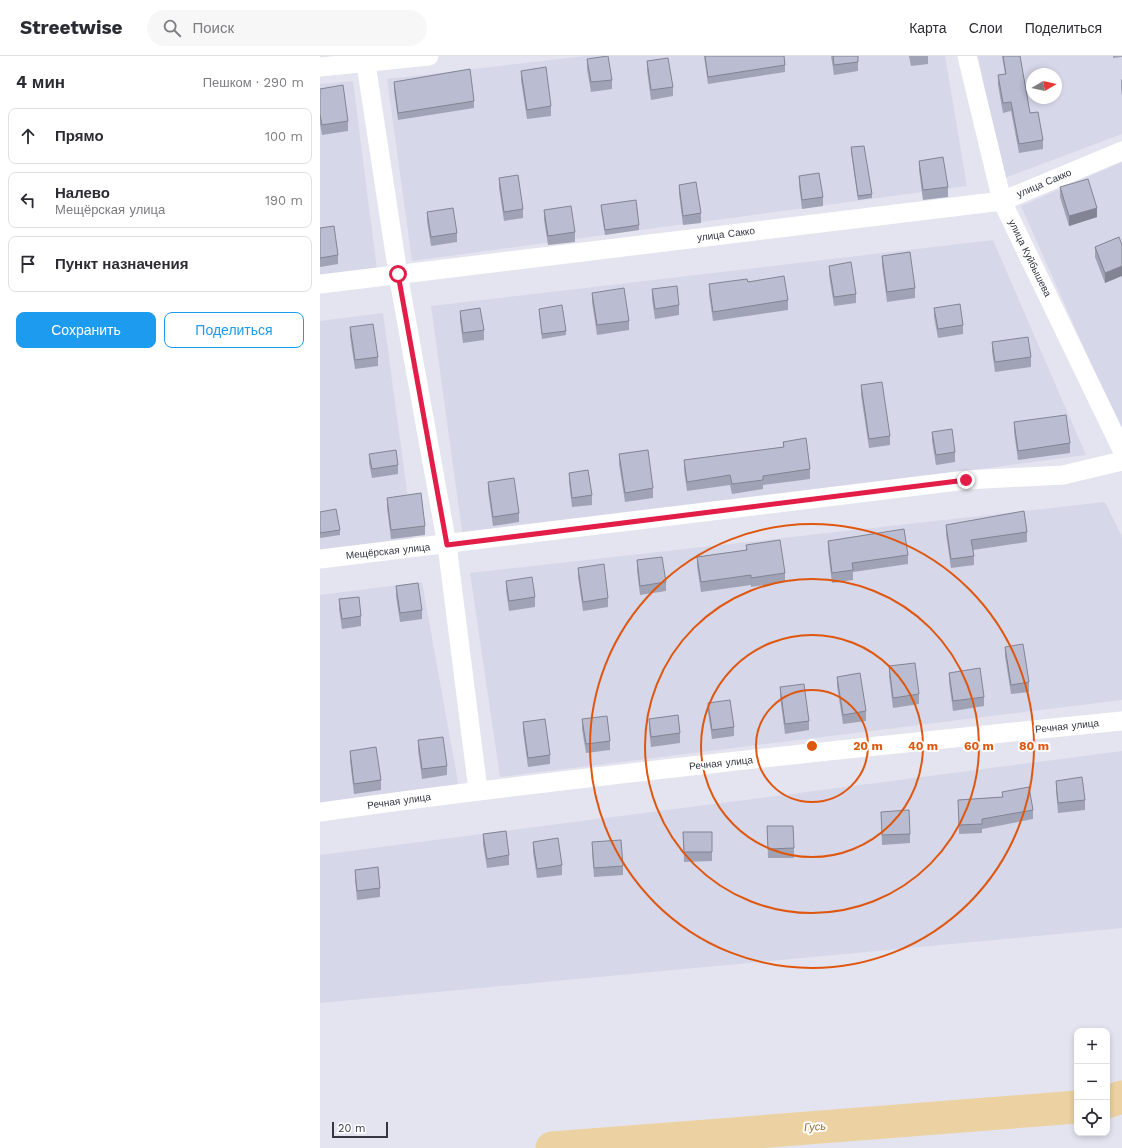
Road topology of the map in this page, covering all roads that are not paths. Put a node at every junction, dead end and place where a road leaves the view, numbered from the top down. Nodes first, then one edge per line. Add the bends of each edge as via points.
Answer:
1 (429, 56) edge
2 (967, 56) edge
3 (365, 60) edge
4 (320, 67) edge
5 (1122, 151) edge
6 (1002, 201) junction
7 (398, 274) junction
8 (320, 284) edge
9 (1122, 450) edge
10 (1122, 461) edge
11 (447, 545) junction
12 (320, 559) edge
13 (1122, 721) edge
14 (478, 790) junction
15 (320, 812) edge

1 - 3 street
2 - 6 street, улица Куйбышева
3 - 4 street
3 - 7 street
5 - 6 street, улица Сакко
6 - 7 street, улица Сакко
6 - 9 street, улица Куйбышева
7 - 8 street, улица Сакко
7 - 11 street
10 - 11 street, Мещёрская улица via 1063,475 966,480
11 - 12 street, Мещёрская улица
11 - 14 street
13 - 14 street, Речная улица
14 - 15 street, Речная улица

